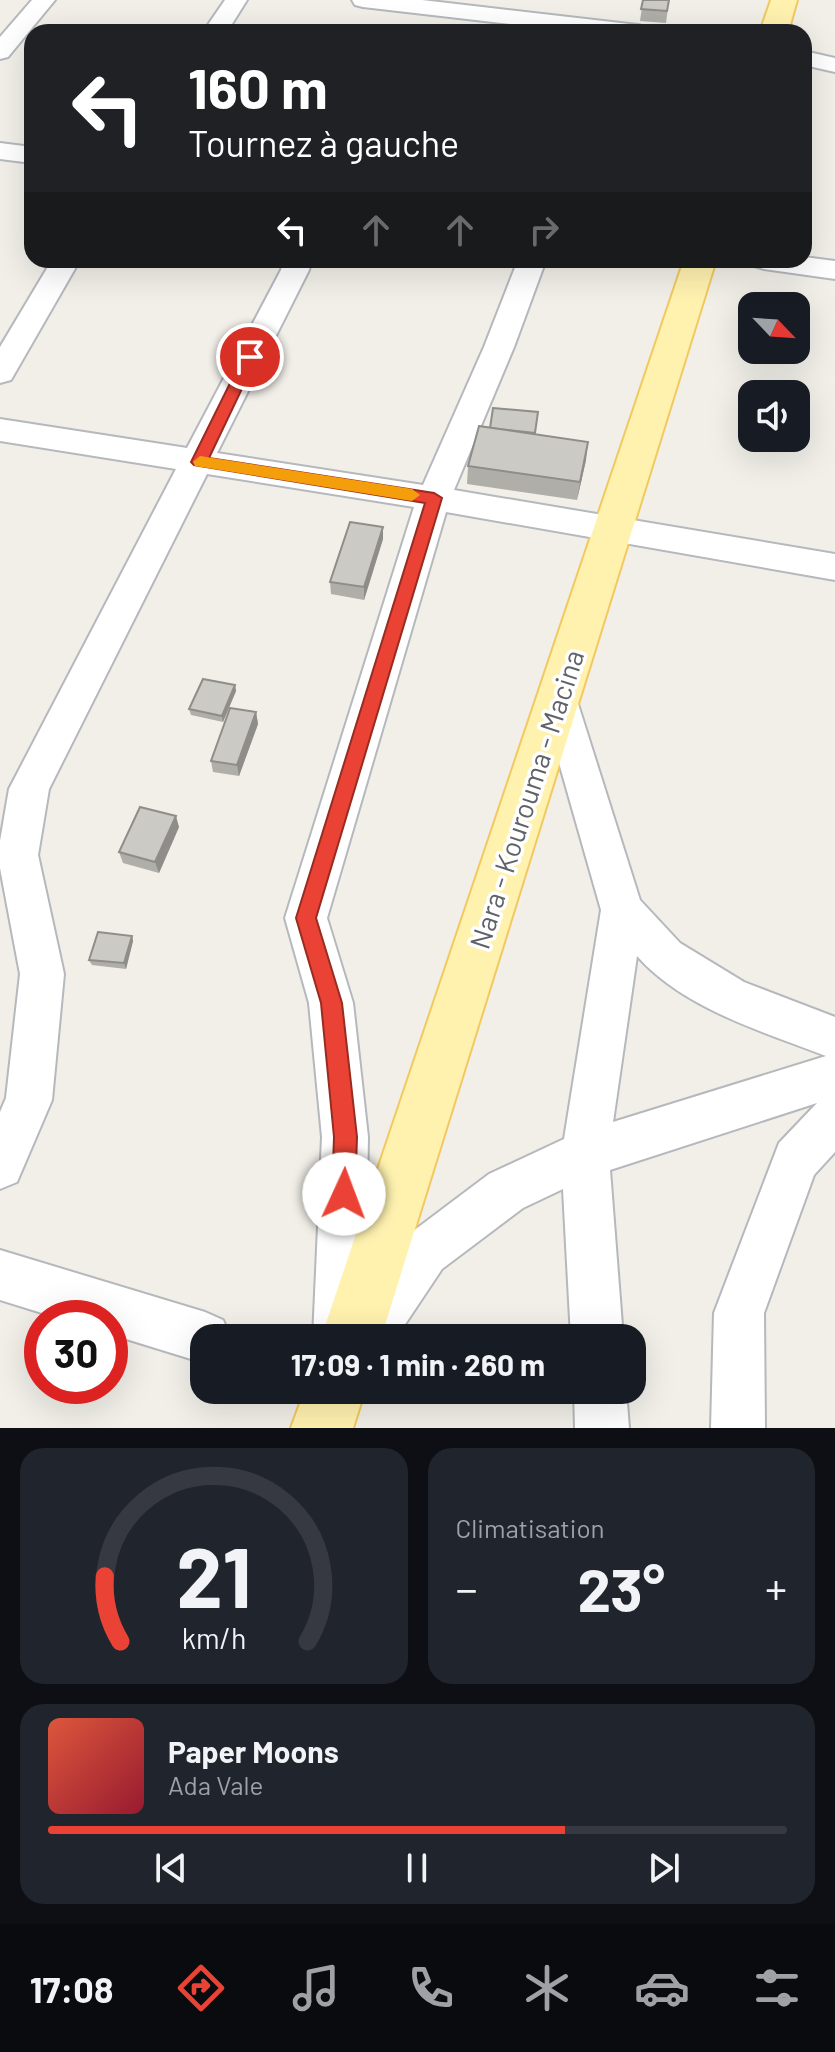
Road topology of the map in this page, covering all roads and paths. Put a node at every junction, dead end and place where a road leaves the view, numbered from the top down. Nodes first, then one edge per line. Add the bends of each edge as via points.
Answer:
1 (44, 0) edge
2 (236, 0) edge
3 (363, 0) edge
4 (627, 0) edge
5 (784, 0) edge
6 (423, 2) edge
7 (220, 24) edge
8 (411, 24) edge
9 (576, 24) edge
10 (625, 24) edge
11 (776, 24) edge
12 (0, 52) edge
13 (812, 60) edge
14 (835, 65) edge
15 (0, 151) edge
16 (24, 154) edge
17 (812, 267) edge
18 (61, 268) edge
19 (295, 268) edge
20 (529, 268) edge
21 (697, 268) edge
22 (835, 270) edge
23 (0, 373) edge
24 (0, 430) edge
25 (199, 462) junction
26 (434, 498) junction
27 (614, 527) junction
28 (835, 567) edge
29 (559, 696) junction
30 (9, 853) edge
31 (622, 910) junction
32 (835, 1038) edge
33 (835, 1075) edge
34 (835, 1117) edge
35 (585, 1154) junction
36 (0, 1165) edge
37 (0, 1275) edge
38 (339, 1324) edge
39 (356, 1324) edge
40 (376, 1324) edge
41 (596, 1324) edge
42 (190, 1333) edge
43 (330, 1404) edge
44 (601, 1404) edge
45 (322, 1428) edge
46 (602, 1428) edge
47 (738, 1428) edge

1 - 12 street
2 - 7 street
3 - 6 street
4 - 10 street
5 - 11 main road
6 - 8 street
6 - 9 street
13 - 14 street
15 - 16 street
17 - 22 street
18 - 23 street
19 - 25 street
20 - 26 street
21 - 27 main road, Nara - Kourouma - Macina
24 - 25 street
25 - 26 street
25 - 30 street via 29,789
26 - 27 street
26 - 38 street via 306,918 331,1003 345,1137
27 - 28 street
27 - 29 main road, Nara - Kourouma - Macina
29 - 31 street
29 - 39 main road, Nara - Kourouma - Macina
30 - 36 street via 42,974 29,1100
31 - 32 street via 665,957 728,996
31 - 35 street
33 - 35 street
34 - 47 street via 796,1160 739,1313
35 - 40 street via 506,1191 425,1252
35 - 41 street
37 - 42 street
43 - 45 main road
44 - 46 street

